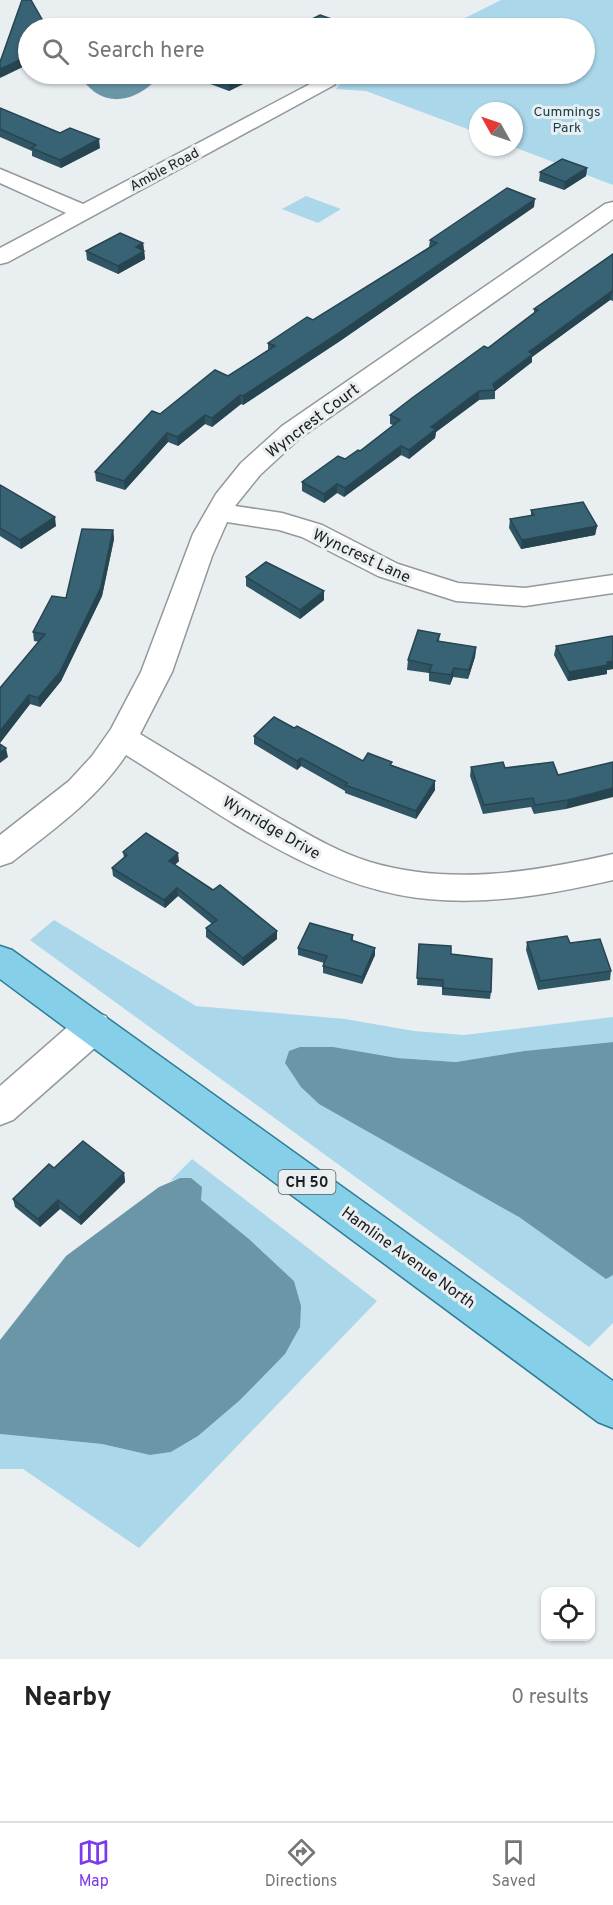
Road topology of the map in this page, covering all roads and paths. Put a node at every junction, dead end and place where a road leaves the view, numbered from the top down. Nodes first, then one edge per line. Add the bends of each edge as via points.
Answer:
1 (321, 84) edge
2 (0, 175) edge
3 (613, 209) edge
4 (83, 212) junction
5 (0, 257) edge
6 (218, 512) junction
7 (613, 584) edge
8 (121, 737) junction
9 (0, 853) edge
10 (613, 867) edge
11 (0, 960) edge
12 (93, 1027) junction
13 (0, 1109) edge
14 (613, 1407) edge

1 - 4 street, Amble Road
2 - 4 street
3 - 6 street, Wyncrest Court via 291,432 257,461
4 - 5 street, Amble Road
6 - 7 street, Wyncrest Lane via 312,531 388,570 456,592 525,597
6 - 8 street, Wyncrest Court via 146,694
8 - 9 street, Wyncrest Court via 103,765 67,801
8 - 10 street, Wynridge Drive via 286,838 329,861 368,875 417,885 478,888 559,880
11 - 12 main road, Hamline Avenue North / CH 50
12 - 13 street
12 - 14 main road, Hamline Avenue North / CH 50

